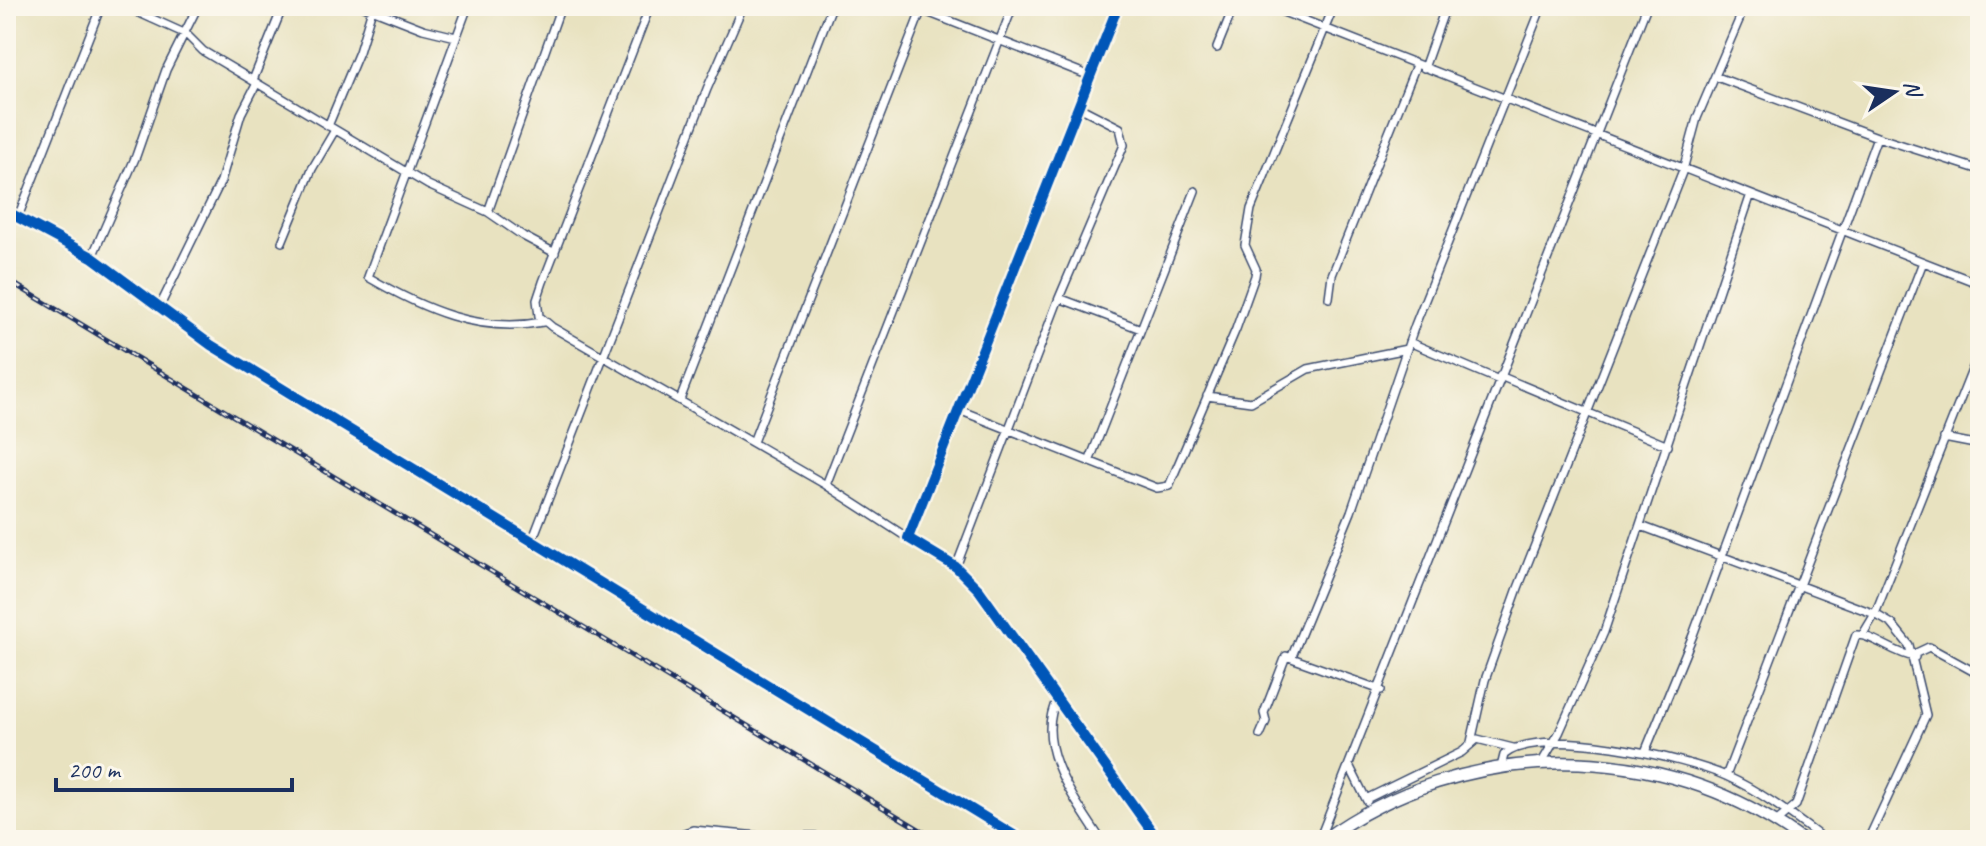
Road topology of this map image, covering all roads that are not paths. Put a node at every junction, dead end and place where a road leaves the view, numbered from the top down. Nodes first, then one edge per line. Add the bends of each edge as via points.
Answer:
1 (11, 6) edge
2 (101, 6) edge
3 (124, 6) edge
4 (198, 6) edge
5 (283, 6) edge
6 (468, 6) edge
7 (561, 6) edge
8 (650, 6) edge
9 (743, 6) edge
10 (832, 6) edge
11 (912, 6) edge
12 (1013, 6) edge
13 (1118, 6) edge
14 (1234, 6) edge
15 (1268, 6) edge
16 (1334, 6) edge
17 (1446, 6) edge
18 (1542, 6) edge
19 (1647, 6) edge
20 (1745, 6) edge
21 (370, 7) edge
22 (922, 8) edge
23 (6, 18) edge
24 (1323, 29) junction
25 (186, 34) junction
26 (456, 37) junction
27 (1000, 42) junction
28 (1217, 48) dead end
29 (1420, 66) junction
30 (1090, 76) junction
31 (1717, 77) junction
32 (255, 81) junction
33 (1506, 100) junction
34 (1079, 107) junction
35 (331, 128) junction
36 (1596, 135) junction
37 (1877, 137) junction
38 (1683, 170) junction
39 (1980, 170) edge
40 (409, 171) junction
41 (1195, 191) dead end
42 (1750, 197) junction
43 (6, 211) edge
44 (488, 212) junction
45 (18, 217) junction
46 (1844, 231) junction
47 (282, 242) dead end
48 (555, 253) junction
49 (92, 257) junction
50 (1923, 262) junction
51 (1980, 284) edge
52 (1059, 298) junction
53 (1329, 298) dead end
54 (160, 306) junction
55 (543, 322) junction
56 (1141, 329) junction
57 (1408, 346) junction
58 (1980, 350) edge
59 (605, 355) junction
60 (1500, 378) junction
61 (1207, 396) junction
62 (680, 400) junction
63 (959, 410) junction
64 (1586, 411) junction
65 (1007, 431) junction
66 (1944, 438) junction
67 (753, 442) junction
68 (1980, 445) edge
69 (1668, 446) junction
70 (1089, 462) junction
71 (826, 485) junction
72 (1641, 526) junction
73 (908, 538) junction
74 (532, 541) junction
75 (1722, 557) junction
76 (956, 567) junction
77 (1796, 587) junction
78 (1875, 614) junction
79 (1863, 634) junction
80 (1914, 655) junction
81 (1292, 656) junction
82 (1980, 675) edge
83 (1381, 690) junction
84 (1057, 699) junction
85 (1260, 735) dead end
86 (1554, 741) junction
87 (1471, 742) junction
88 (1513, 748) junction
89 (1645, 752) junction
90 (1542, 762) junction
91 (1350, 767) junction
92 (1501, 767) junction
93 (1726, 776) junction
94 (1368, 804) junction
95 (1788, 813) junction
96 (1776, 822) junction
97 (815, 836) dead end
98 (665, 840) edge
99 (1022, 840) edge
100 (1101, 840) edge
101 (1158, 840) edge
102 (1321, 840) edge
103 (1802, 840) edge
104 (1825, 840) edge
105 (1868, 840) edge

1 - 23 street
2 - 45 street
3 - 25 street
4 - 25 street
5 - 32 street
6 - 26 street
7 - 44 street
8 - 48 street
9 - 59 street
10 - 62 street
11 - 22 street
12 - 27 street
13 - 30 street
14 - 28 street
15 - 24 street
16 - 24 street
17 - 29 street
18 - 33 street
19 - 36 street
20 - 31 street
21 - 26 street
21 - 35 street
22 - 27 street
22 - 67 street
24 - 29 street
24 - 61 street via 1251,209 1245,245 1255,276
25 - 32 street via 203,51
25 - 49 street via 166,70
26 - 40 street
27 - 30 street
27 - 71 street
29 - 33 street
29 - 53 street via 1332,275
30 - 34 street
31 - 37 street
31 - 38 street via 1697,118
32 - 35 street
32 - 54 street via 221,181
33 - 36 street
33 - 57 street
34 - 52 street via 1120,128 1124,145
34 - 63 street
35 - 40 street
35 - 47 street
36 - 38 street
36 - 60 street
37 - 39 street
37 - 46 street
38 - 42 street
38 - 64 street
40 - 44 street
40 - 55 street via 368,277 401,298 465,321 498,327
41 - 56 street
42 - 46 street
42 - 69 street
43 - 45 street
44 - 48 street
45 - 49 street
46 - 50 street
46 - 75 street
48 - 55 street via 537,300
49 - 54 street
50 - 51 street
50 - 77 street
52 - 56 street
52 - 65 street
54 - 74 street via 211,345
55 - 59 street
56 - 70 street
57 - 60 street
57 - 61 street via 1308,369 1251,402
57 - 81 street via 1351,512
58 - 66 street
59 - 62 street
59 - 74 street
60 - 64 street
60 - 83 street
61 - 70 street via 1166,488
62 - 67 street
63 - 65 street
63 - 73 street
64 - 69 street
64 - 87 street via 1485,680
65 - 70 street
65 - 76 street
66 - 68 street
66 - 78 street
67 - 71 street
69 - 72 street
71 - 73 street
72 - 75 street
72 - 86 street via 1592,662
73 - 76 street
74 - 99 street
75 - 77 street
75 - 89 street
76 - 84 street via 979,590
77 - 78 street
77 - 93 street
78 - 79 street
78 - 80 street via 1898,630
79 - 80 street via 1892,652
79 - 95 street via 1854,637 1796,805
80 - 82 street via 1929,647
80 - 105 street via 1926,715
81 - 83 street
81 - 85 street via 1282,661
83 - 91 street
84 - 100 street via 1050,721 1054,755
84 - 101 street
86 - 88 street
86 - 89 street
86 - 90 street
87 - 88 street
87 - 94 street
88 - 92 street
89 - 93 street
90 - 92 highway
90 - 96 highway via 1666,775 1722,794
91 - 94 street
91 - 102 street
92 - 94 highway
93 - 95 street
94 - 102 highway
95 - 96 street
95 - 104 street
96 - 103 highway
97 - 98 street via 693,830

